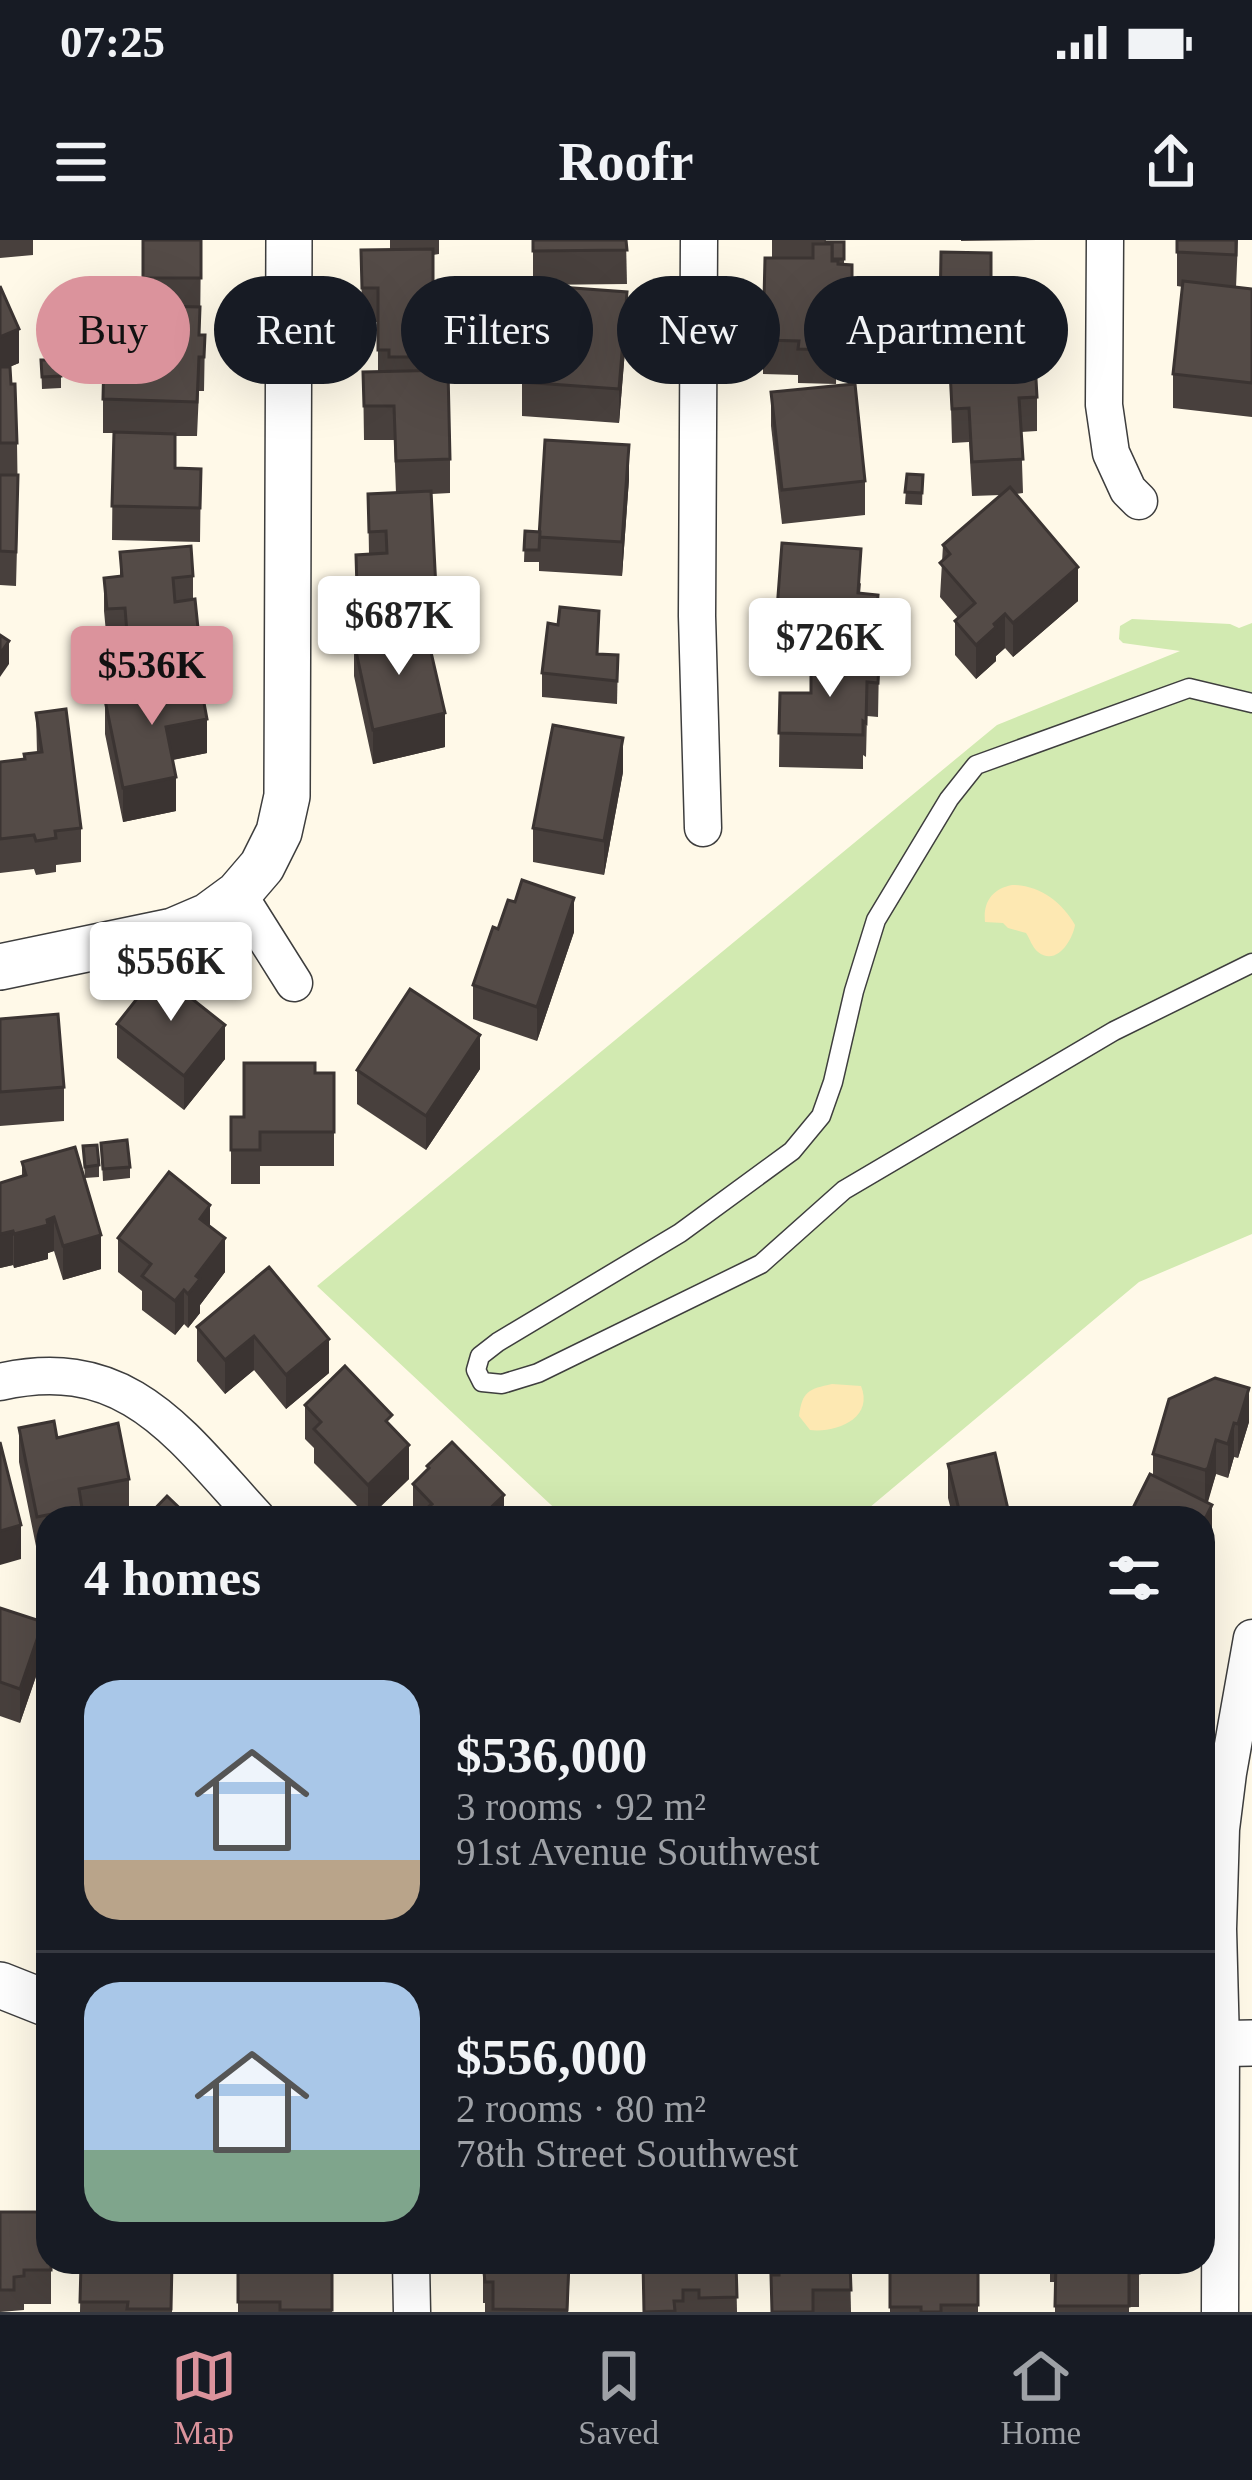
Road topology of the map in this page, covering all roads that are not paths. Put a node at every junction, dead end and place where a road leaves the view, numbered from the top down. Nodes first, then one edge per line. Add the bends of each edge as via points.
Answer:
1 (289, 240) edge
2 (699, 240) edge
3 (1106, 240) edge
4 (1139, 501) dead end
5 (1252, 703) edge
6 (703, 829) dead end
7 (238, 894) junction
8 (1252, 963) edge
9 (0, 967) edge
10 (294, 983) dead end
11 (0, 1382) edge
12 (246, 1506) edge
13 (1252, 1638) edge
14 (0, 1985) edge
15 (36, 1999) edge
16 (1225, 2043) edge
17 (411, 2274) edge
18 (412, 2312) edge
19 (1220, 2312) edge

1 - 7 street via 287,796 279,832
2 - 6 street
3 - 4 street via 1104,405 1111,453
5 - 8 lane via 1189,688 976,765 876,920 821,1116 792,1151 680,1233 498,1342 481,1356 482,1382 538,1373 761,1264 844,1190 1114,1030
7 - 9 street via 173,931
7 - 10 street
11 - 12 street via 32,1375 116,1389 164,1418
13 - 16 street via 1221,1829
14 - 15 street
16 - 19 street
17 - 18 street

